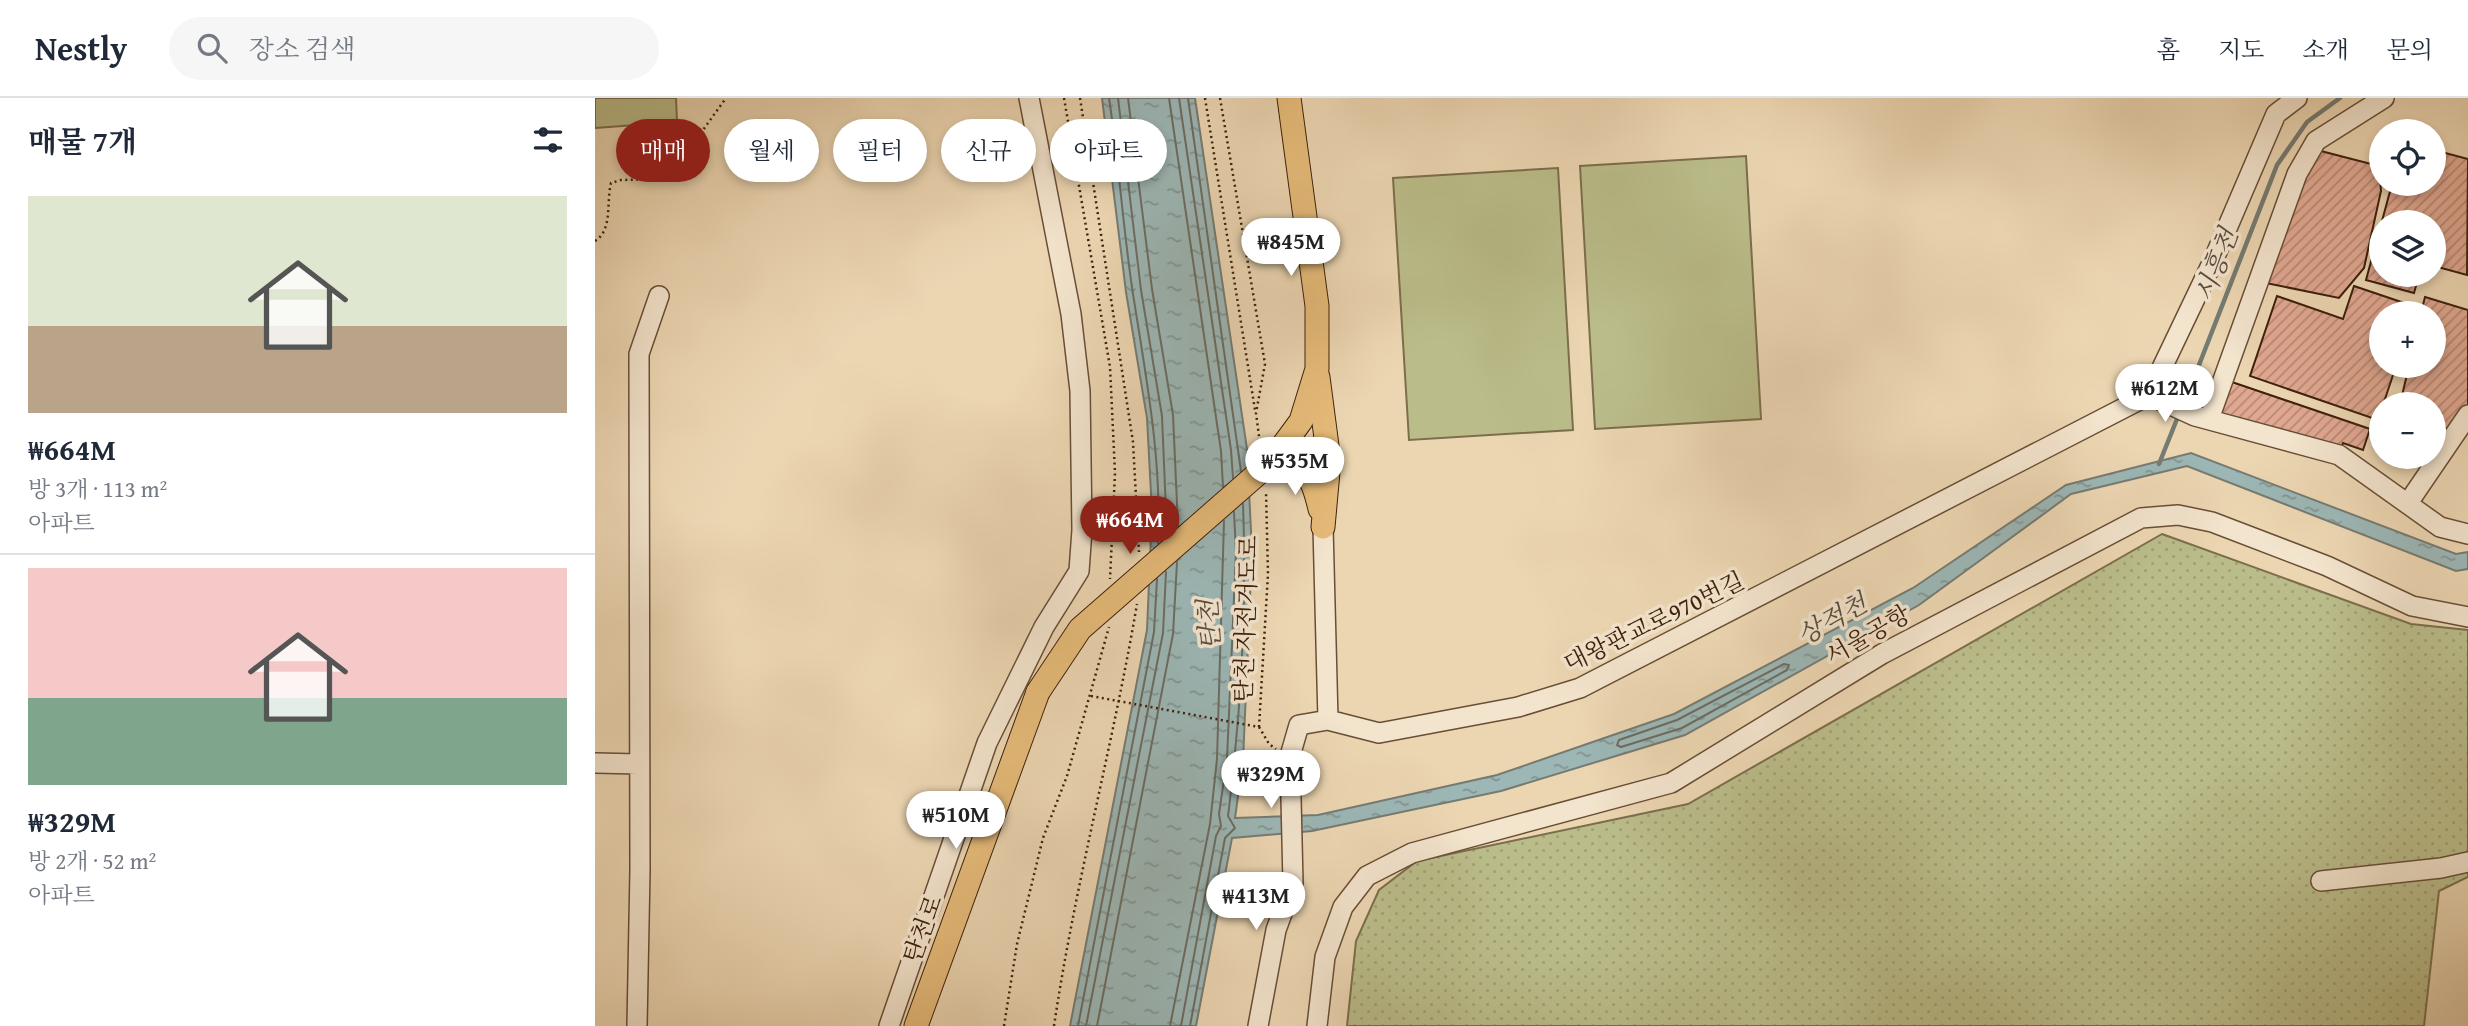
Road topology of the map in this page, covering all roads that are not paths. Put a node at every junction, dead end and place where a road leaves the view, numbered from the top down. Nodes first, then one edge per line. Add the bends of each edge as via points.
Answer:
1 (1029, 98) edge
2 (1289, 98) edge
3 (2297, 98) edge
4 (2384, 98) edge
5 (659, 296) dead end
6 (1317, 369) junction
7 (2151, 395) junction
8 (2468, 415) edge
9 (2202, 417) junction
10 (1268, 465) junction
11 (2408, 503) junction
12 (1323, 527) junction
13 (2468, 534) edge
14 (2468, 617) edge
15 (1328, 720) junction
16 (595, 763) edge
17 (639, 764) junction
18 (2468, 862) edge
19 (2321, 881) dead end
20 (637, 1026) edge
21 (889, 1026) edge
22 (916, 1026) edge
23 (1258, 1026) edge
24 (1317, 1026) edge

1 - 21 street via 1071,314 1080,391 1079,571 1044,627 987,743
2 - 6 main road via 1317,306
3 - 7 street via 2276,114
4 - 9 street via 2316,141 2297,174
5 - 17 street via 639,354
6 - 10 main road via 1301,421
6 - 12 main road via 1329,461
7 - 9 street
7 - 15 street, 대왕판교로970번길 via 1580,688 1518,706 1379,733
8 - 11 street
9 - 11 street via 2339,455
10 - 12 main road via 1302,468 1315,488
10 - 22 main road, 탄천로, bridge via 1080,629 1038,692
11 - 13 street via 2441,527
12 - 15 street
14 - 24 street, 서울공항 via 2412,606 2326,566 2212,522 2178,515 2141,517 1882,654 1671,783 1412,853 1367,876 1343,907 1325,957
15 - 23 street via 1299,725 1290,756 1293,883 1276,930
16 - 17 street
17 - 20 street
18 - 19 street

